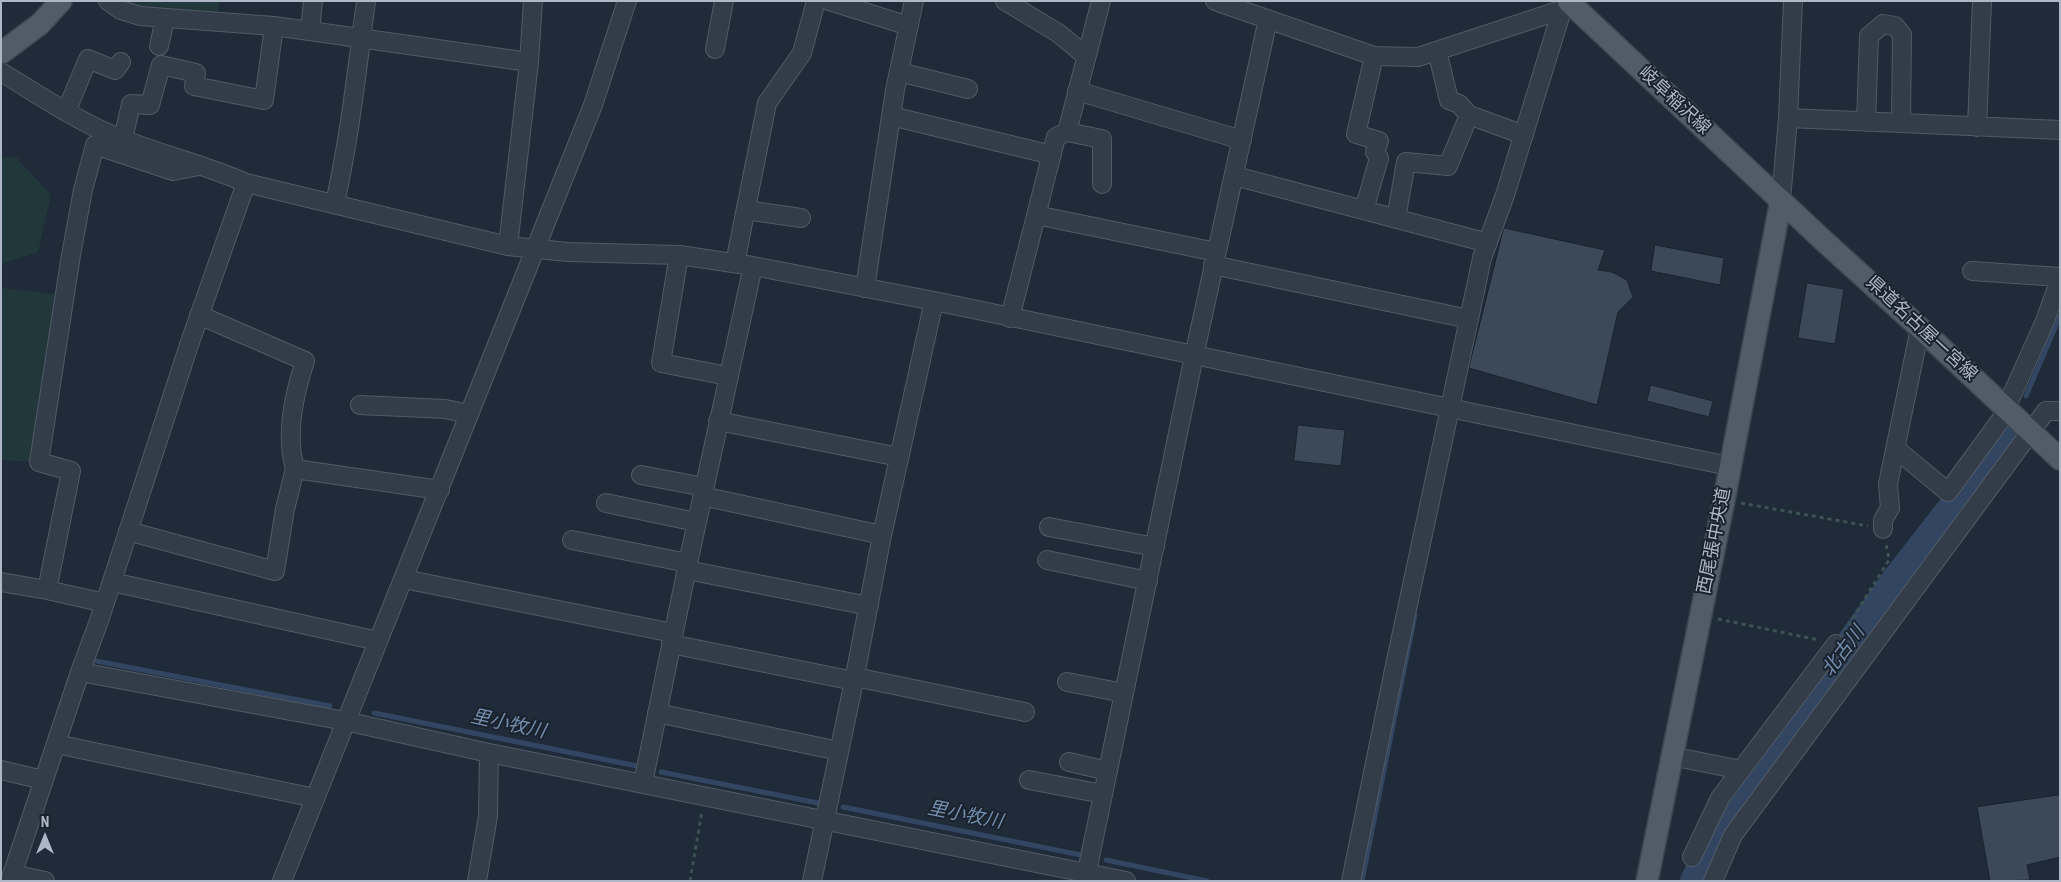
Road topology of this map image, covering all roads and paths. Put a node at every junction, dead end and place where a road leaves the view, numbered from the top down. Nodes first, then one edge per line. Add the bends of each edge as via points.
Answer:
1 (61, 1) edge
2 (108, 1) edge
3 (314, 1) edge
4 (366, 1) edge
5 (533, 1) edge
6 (627, 1) edge
7 (724, 1) edge
8 (816, 1) edge
9 (829, 1) edge
10 (914, 1) edge
11 (1005, 1) edge
12 (1101, 1) edge
13 (1215, 1) edge
14 (1793, 1) edge
15 (1982, 1) edge
16 (1567, 6) edge
17 (1259, 12) edge
18 (165, 19) junction
19 (274, 26) junction
20 (909, 26) junction
21 (310, 31) junction
22 (361, 38) junction
23 (159, 46) dead end
24 (716, 49) dead end
25 (1437, 51) junction
26 (1, 53) edge
27 (1086, 56) junction
28 (1374, 56) junction
29 (121, 62) dead end
30 (529, 62) junction
31 (1, 72) edge
32 (899, 72) junction
33 (968, 89) dead end
34 (1077, 91) junction
35 (66, 112) junction
36 (1469, 115) junction
37 (891, 116) junction
38 (1788, 118) junction
39 (1866, 122) junction
40 (1901, 123) junction
41 (1977, 127) junction
42 (2060, 130) edge
43 (1067, 132) junction
44 (1524, 135) junction
45 (123, 139) junction
46 (1242, 140) junction
47 (1052, 155) junction
48 (199, 166) junction
49 (1235, 176) junction
50 (246, 183) junction
51 (1102, 184) dead end
52 (1781, 200) junction
53 (335, 203) junction
54 (746, 210) junction
55 (1364, 210) junction
56 (1036, 215) junction
57 (801, 218) dead end
58 (1396, 218) junction
59 (1488, 243) junction
60 (508, 246) junction
61 (536, 249) junction
62 (679, 255) junction
63 (1215, 258) junction
64 (744, 264) junction
65 (1972, 271) dead end
66 (2060, 278) edge
67 (865, 288) junction
68 (934, 301) junction
69 (199, 315) junction
70 (1010, 318) junction
71 (1469, 319) junction
72 (1920, 328) junction
73 (1194, 356) junction
74 (728, 376) junction
75 (360, 405) dead end
76 (2007, 409) junction
77 (1450, 410) junction
78 (2060, 411) edge
79 (469, 414) junction
80 (718, 421) junction
81 (2031, 431) junction
82 (1896, 449) junction
83 (900, 457) junction
84 (2060, 459) edge
85 (1730, 466) junction
86 (295, 469) junction
87 (641, 474) dead end
88 (440, 490) junction
89 (703, 492) junction
90 (1724, 500) junction
91 (606, 503) dead end
92 (696, 522) junction
93 (1049, 527) dead end
94 (1884, 529) joint
95 (128, 531) junction
96 (882, 535) junction
97 (572, 540) dead end
98 (1155, 547) junction
99 (1046, 560) dead end
100 (1889, 560) dead end
101 (687, 566) junction
102 (404, 579) junction
103 (1148, 581) junction
104 (1, 582) edge
105 (112, 582) junction
106 (47, 590) junction
107 (105, 603) junction
108 (869, 606) junction
109 (1700, 616) junction
110 (672, 639) junction
111 (378, 641) junction
112 (1836, 644) junction
113 (80, 672) junction
114 (854, 679) junction
115 (1067, 682) dead end
116 (1124, 693) junction
117 (1025, 712) dead end
118 (657, 713) junction
119 (345, 722) junction
120 (56, 744) junction
121 (839, 751) junction
122 (489, 753) junction
123 (1671, 756) junction
124 (1069, 762) dead end
125 (1, 770) edge
126 (1741, 770) junction
127 (1108, 771) junction
128 (43, 780) junction
129 (1029, 780) dead end
130 (644, 783) junction
131 (1103, 794) junction
132 (705, 796) junction
133 (315, 798) junction
134 (824, 821) junction
135 (1692, 857) dead end
136 (11, 877) edge
137 (1086, 877) edge
138 (45, 881) edge
139 (282, 881) edge
140 (477, 881) edge
141 (690, 881) edge
142 (812, 881) edge
143 (1126, 881) edge
144 (1352, 881) edge
145 (1647, 881) edge
146 (1713, 881) edge

1 - 26 main road via 40,24
2 - 18 street via 121,10
3 - 21 street
4 - 22 street
5 - 30 street
6 - 61 street via 593,105
7 - 24 street
8 - 54 street via 802,53 767,103
9 - 20 street
10 - 20 street
11 - 27 street via 1058,33
12 - 27 street
13 - 17 street
14 - 38 street
15 - 41 street
16 - 25 street
16 - 44 street
16 - 52 main road, 岐阜稲沢線
17 - 28 street
17 - 46 street
18 - 19 street
18 - 23 street
19 - 21 street
19 - 45 street via 264,100 194,86 196,73 161,66 150,105 131,104
20 - 32 street
21 - 22 street
22 - 30 street
22 - 53 street via 349,134
25 - 28 street via 1418,57
25 - 36 street via 1449,100 1459,104
27 - 34 street
28 - 55 street via 1356,134 1378,141 1375,152 1379,158
29 - 35 street via 115,70 88,59
30 - 60 street
31 - 35 street
32 - 33 street
32 - 37 street
34 - 43 street
34 - 46 street
35 - 45 street
36 - 44 street
36 - 58 street via 1448,166 1406,162
37 - 47 street
37 - 67 street
38 - 39 street
38 - 52 street
39 - 40 street
39 - 40 street via 1869,36 1883,24 1896,26 1902,35
40 - 41 street
41 - 42 street
43 - 47 street via 1056,137
43 - 51 street via 1102,139
44 - 59 street
45 - 48 street
46 - 49 street
47 - 56 street
48 - 50 street
48 - 106 street via 173,172 95,145 71,255 39,462 71,471
49 - 55 street
49 - 63 street
50 - 53 street
50 - 69 street
52 - 72 main road, 県道名古屋一宮線
52 - 85 main road, 西尾張中央道
53 - 60 street
54 - 57 street
54 - 64 street
55 - 58 street
56 - 63 street
56 - 70 street
58 - 59 street
59 - 71 street
60 - 61 street
61 - 62 street
61 - 79 street
62 - 64 street
62 - 74 street via 661,363
63 - 71 street
63 - 73 street
64 - 67 street
64 - 74 street
65 - 66 street
66 - 76 street
67 - 68 street
68 - 70 street
68 - 83 street
69 - 86 street via 304,361 296,388 291,428 290,451
69 - 95 street
70 - 73 street
71 - 77 street
72 - 76 main road, 県道名古屋一宮線
72 - 82 street
73 - 77 street
73 - 98 street
74 - 80 street
75 - 79 street via 445,409
76 - 81 main road, 県道名古屋一宮線
76 - 82 street via 1948,492
77 - 85 street
77 - 144 street
78 - 81 street via 2046,411
79 - 88 street
80 - 83 street
80 - 89 street
81 - 84 main road, 県道名古屋一宮線
81 - 146 street via 1733,836
82 - 94 street via 1888,484 1890,508
83 - 96 street
85 - 90 main road, 西尾張中央道
86 - 88 street
86 - 95 street via 275,571
87 - 89 street
88 - 102 street
89 - 92 street
89 - 96 street
90 - 94 path
90 - 109 main road, 西尾張中央道
91 - 92 street
92 - 101 street
93 - 98 street
95 - 105 street
96 - 108 street
97 - 101 street
98 - 103 street
99 - 103 street
100 - 112 path
101 - 108 street
101 - 110 street
102 - 110 street
102 - 111 street
103 - 116 street
104 - 106 street
105 - 107 street
105 - 111 street
106 - 107 street
107 - 113 street
108 - 114 street
109 - 112 path
109 - 123 main road, 西尾張中央道
110 - 114 street
110 - 118 street
111 - 119 street
112 - 126 street
113 - 119 street
113 - 120 street
114 - 117 street
114 - 121 street
115 - 116 street
116 - 127 street
118 - 121 street
118 - 130 street
119 - 122 street
119 - 133 street
120 - 128 street
120 - 133 street
121 - 134 street
122 - 130 street
122 - 140 street via 488,816
123 - 126 street
123 - 145 main road, 西尾張中央道
124 - 127 street
125 - 128 street
126 - 135 street via 1720,798
127 - 131 street
128 - 136 street
129 - 131 street
130 - 132 street
131 - 137 street
132 - 134 street
132 - 141 path
133 - 139 street
134 - 137 street
134 - 142 street
136 - 138 street
137 - 143 street

